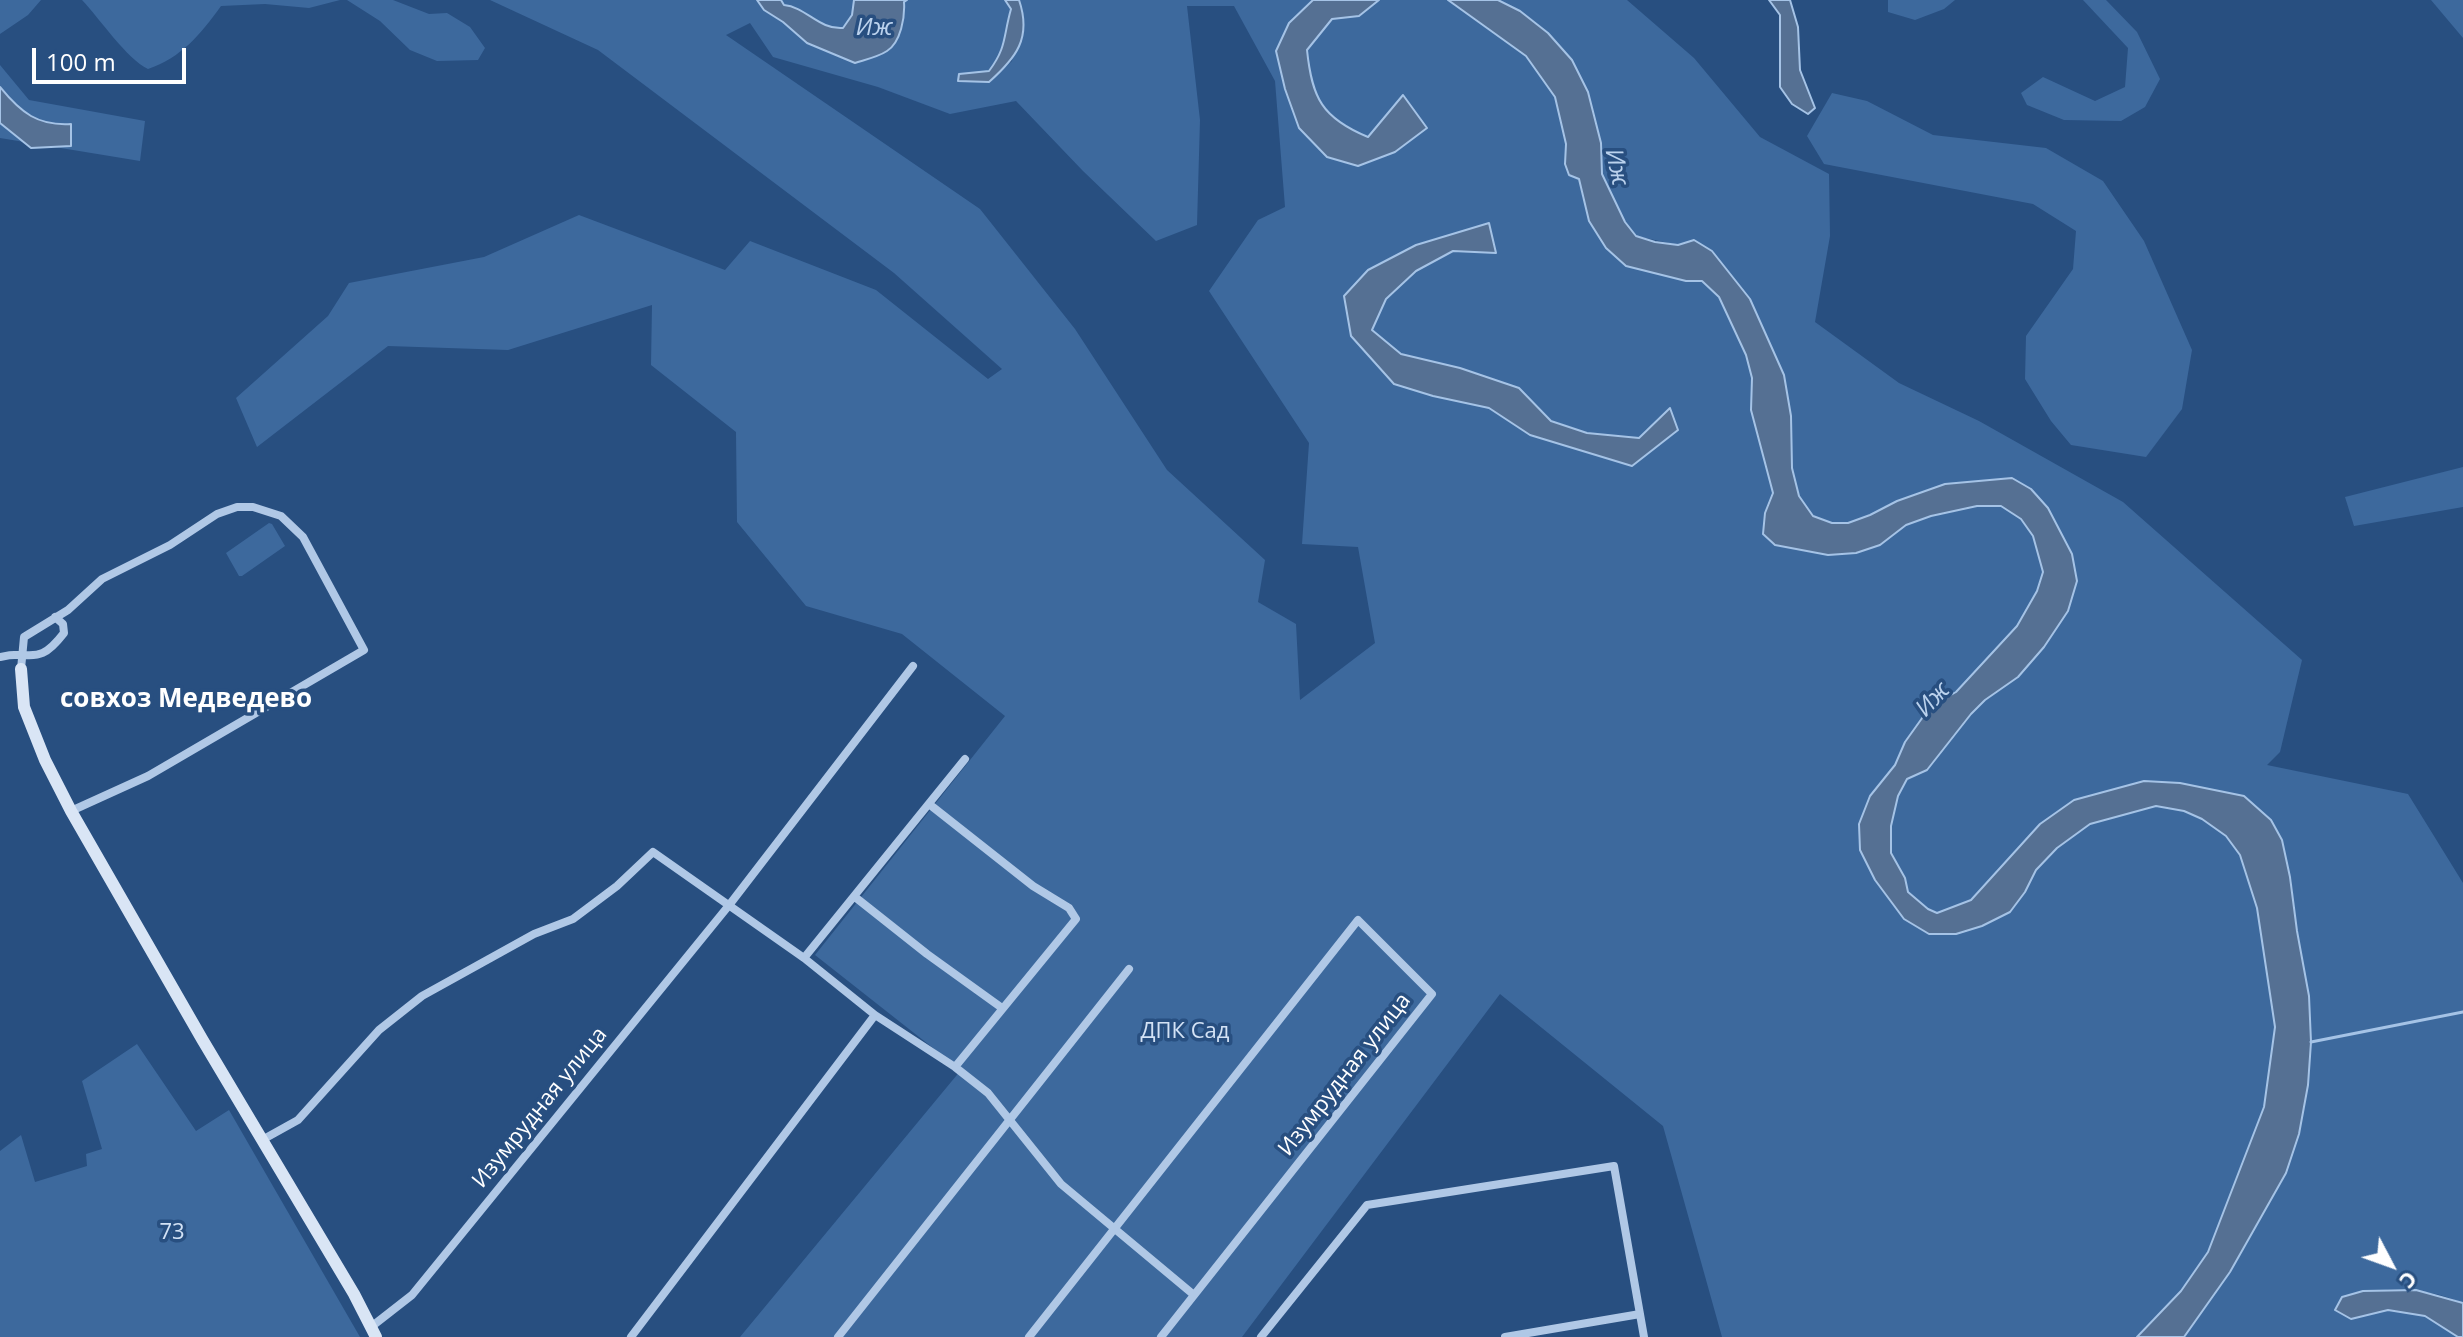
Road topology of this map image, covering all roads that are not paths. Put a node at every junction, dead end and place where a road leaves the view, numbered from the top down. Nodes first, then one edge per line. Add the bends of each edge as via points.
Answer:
1 (55, 617) junction
2 (21, 655) junction
3 (0, 657) edge
4 (913, 666) dead end
5 (21, 669) joint
6 (965, 759) dead end
7 (929, 804) junction
8 (71, 811) junction
9 (855, 897) junction
10 (730, 904) junction
11 (804, 958) junction
12 (1129, 969) dead end
13 (1002, 1008) junction
14 (875, 1015) junction
15 (955, 1067) junction
16 (1008, 1119) junction
17 (262, 1140) junction
18 (1113, 1229) junction
19 (1194, 1295) junction
20 (1640, 1314) junction
21 (373, 1332) edge
22 (1265, 1335) edge
23 (631, 1337) edge
24 (838, 1337) edge
25 (1029, 1337) edge
26 (1161, 1337) edge
27 (1505, 1337) edge
28 (1644, 1337) edge

1 - 2 street via 24,637
1 - 2 street via 64,633 57,642 42,654
1 - 8 street via 102,579 217,514 253,507 281,516 303,537 364,650 148,776
2 - 3 street
2 - 5 street
4 - 10 street, Изумрудная улица
5 - 8 street via 24,707
6 - 7 street
7 - 9 street
7 - 13 street via 1069,908 1076,919
8 - 17 street
9 - 11 street
9 - 13 street
10 - 11 street
10 - 17 street via 653,852 573,919 534,934 422,996 379,1030 298,1120
10 - 21 street, Изумрудная улица via 412,1295
11 - 14 street
12 - 16 street
13 - 15 street
14 - 15 street
14 - 23 street
15 - 16 street via 988,1093
16 - 18 street via 1061,1184
16 - 24 street
17 - 21 street
18 - 19 street
18 - 19 street, Изумрудная улица via 1358,920 1432,994
18 - 25 street, Изумрудная улица
19 - 26 street, Изумрудная улица
20 - 22 street via 1614,1166 1367,1205
20 - 27 street
20 - 28 street

